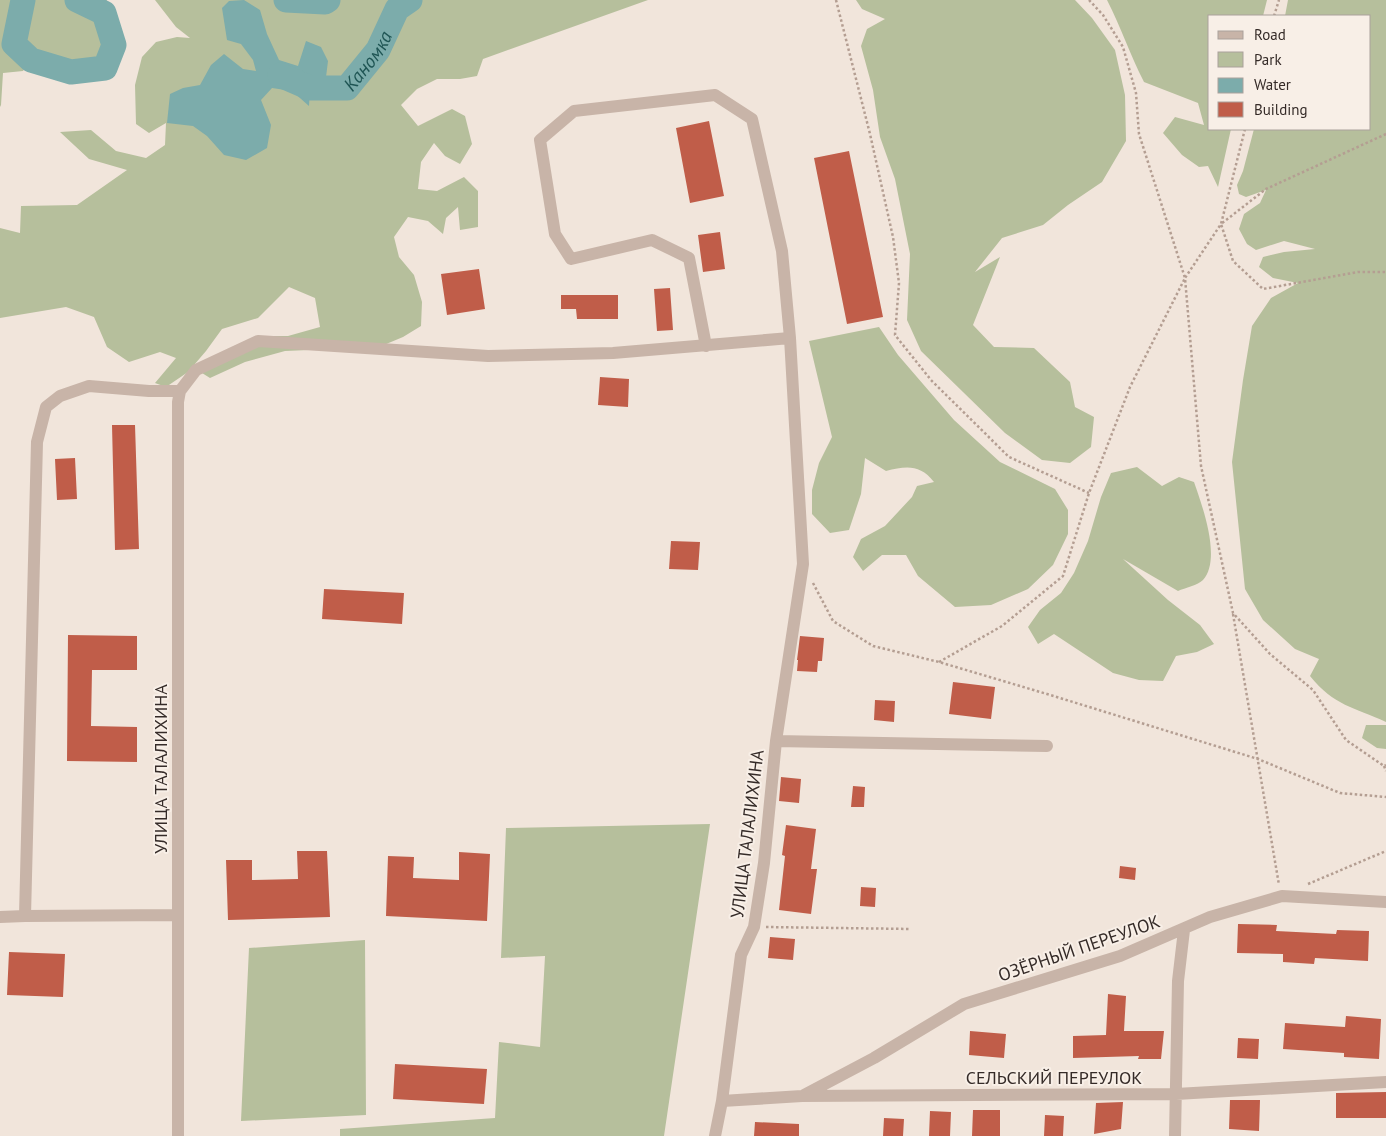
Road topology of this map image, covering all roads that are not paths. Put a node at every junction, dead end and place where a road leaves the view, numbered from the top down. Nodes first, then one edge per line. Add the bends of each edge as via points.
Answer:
1 (790, 338) junction
2 (706, 346) junction
3 (179, 396) junction
4 (776, 741) junction
5 (1047, 746) dead end
6 (1386, 902) edge
7 (178, 915) junction
8 (25, 916) junction
9 (0, 917) edge
10 (1184, 930) junction
11 (1386, 1082) edge
12 (1176, 1094) junction
13 (802, 1096) junction
14 (722, 1101) junction
15 (178, 1136) edge
16 (715, 1136) edge
17 (1174, 1136) edge

1 - 2 street
1 - 2 street, УЛИЦА ТАЛАЛИХИНА via 782,251 752,119 715,95 574,111 540,140 555,234 571,259 652,240 689,258
1 - 4 street, УЛИЦА ТАЛАЛИХИНА via 803,564
2 - 3 street via 614,353 488,356 258,340 196,370
3 - 7 street, УЛИЦА ТАЛАЛИХИНА
3 - 8 street via 88,386 60,396 46,407 37,442
4 - 5 street
4 - 14 street, УЛИЦА ТАЛАЛИХИНА via 764,863 754,927 741,955
6 - 10 street, ОЗЁРНЫЙ ПЕРЕУЛОК via 1282,896 1210,918
7 - 8 street
7 - 15 street, УЛИЦА ТАЛАЛИХИНА
8 - 9 street
10 - 12 street via 1178,981
10 - 13 street, ОЗЁРНЫЙ ПЕРЕУЛОК via 1120,956 964,1004 874,1058
11 - 12 street, СЕЛЬСКИЙ ПЕРЕУЛОК
12 - 13 street, СЕЛЬСКИЙ ПЕРЕУЛОК
12 - 17 street
13 - 14 street, СЕЛЬСКИЙ ПЕРЕУЛОК
14 - 16 street, УЛИЦА ТАЛАЛИХИНА

